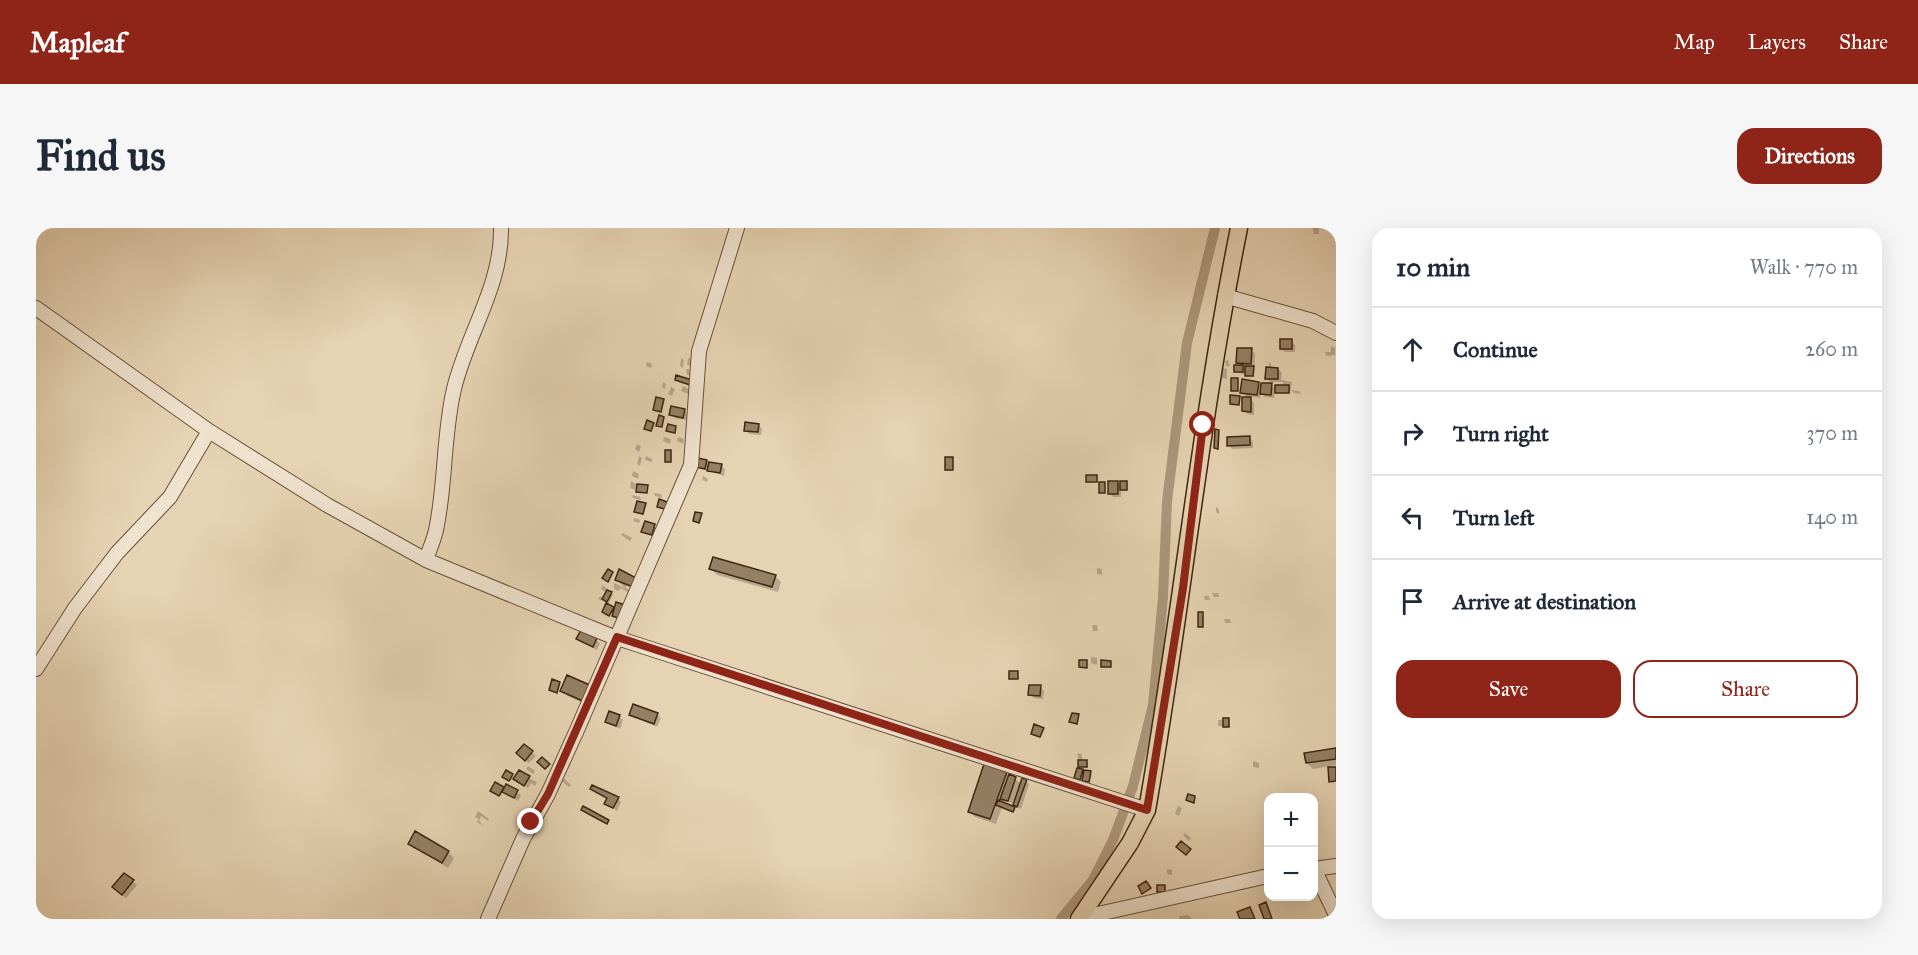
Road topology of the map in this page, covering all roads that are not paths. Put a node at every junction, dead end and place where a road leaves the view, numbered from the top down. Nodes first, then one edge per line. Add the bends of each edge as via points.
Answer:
1 (501, 228) edge
2 (737, 228) edge
3 (1239, 228) edge
4 (1225, 296) junction
5 (36, 309) edge
6 (1336, 333) edge
7 (208, 431) junction
8 (426, 560) junction
9 (617, 637) junction
10 (36, 669) edge
11 (1142, 808) junction
12 (1336, 866) edge
13 (1318, 869) edge
14 (1264, 877) edge
15 (1318, 878) edge
16 (1336, 915) edge
17 (1080, 918) edge
18 (488, 919) edge

1 - 8 street via 502,248 487,302 455,387 436,530
2 - 9 street via 699,351 691,465
3 - 4 main road
4 - 6 street via 1313,321
4 - 11 main road via 1203,425 1166,702
5 - 7 street
7 - 8 street via 327,505
7 - 10 street via 170,497 117,553
8 - 9 street
9 - 11 street
9 - 18 street
11 - 17 main road via 1130,843
12 - 13 street
14 - 17 street
15 - 16 street

